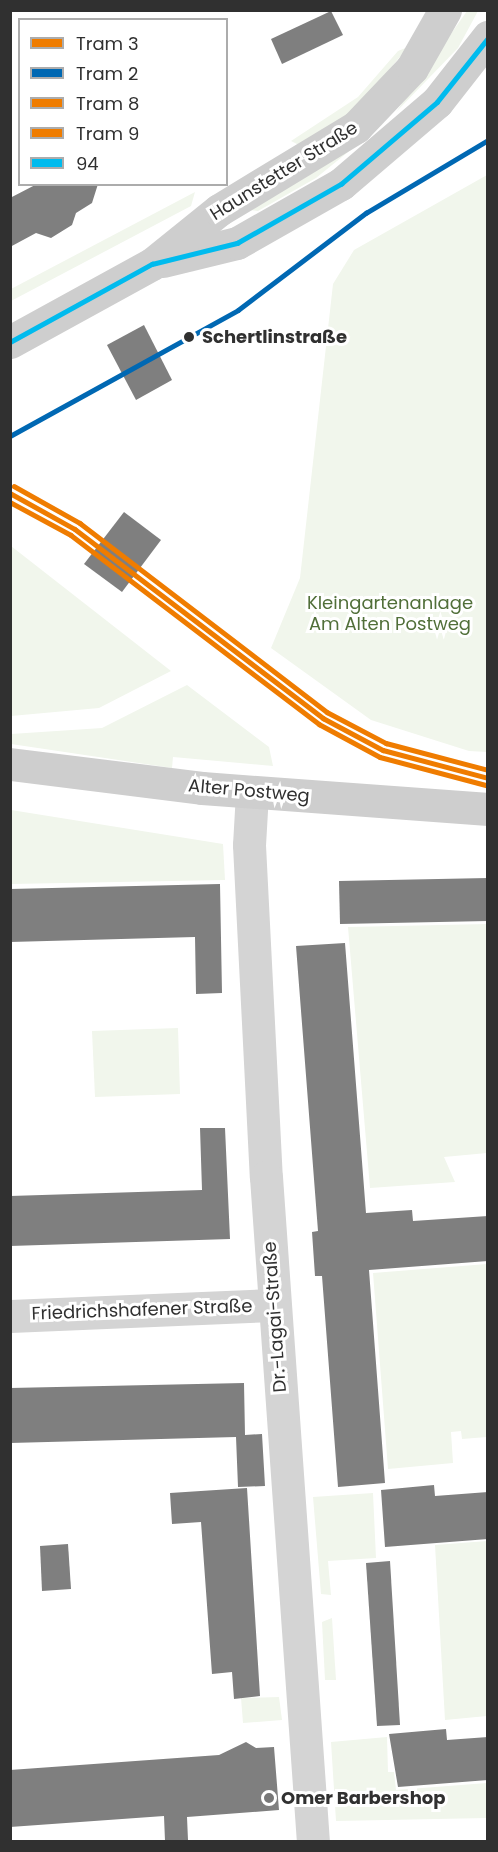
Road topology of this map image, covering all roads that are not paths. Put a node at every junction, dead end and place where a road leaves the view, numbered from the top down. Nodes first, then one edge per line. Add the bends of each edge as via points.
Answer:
1 (445, 10) edge
2 (488, 37) edge
3 (152, 264) junction
4 (10, 342) edge
5 (10, 764) edge
6 (252, 793) junction
7 (488, 809) edge
8 (274, 1305) junction
9 (10, 1316) edge
10 (313, 1842) edge

1 - 3 main road, Haunstetter Straße via 412,68 356,127 219,210
2 - 3 main road, Haunstetter Straße via 437,102 341,184 237,243
3 - 4 main road, Haunstetter Straße
5 - 6 main road, Alter Postweg
6 - 7 main road, Alter Postweg
6 - 8 street, Dr.-Lagai-Straße via 249,845
8 - 9 street, Friedrichshafener Straße
8 - 10 street, Dr.-Lagai-Straße

